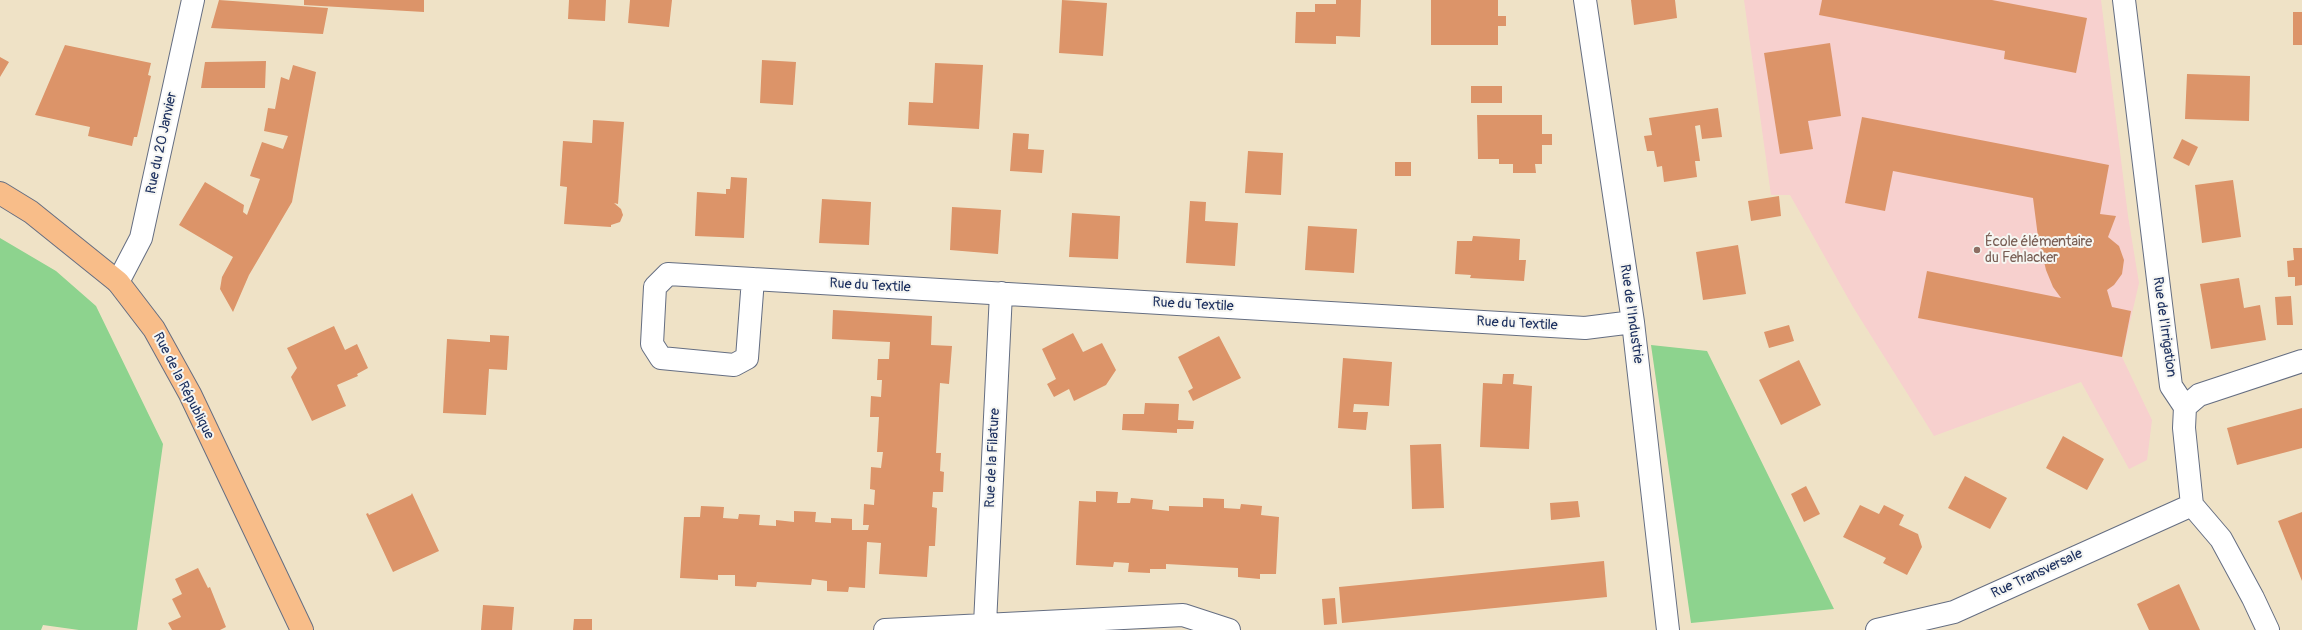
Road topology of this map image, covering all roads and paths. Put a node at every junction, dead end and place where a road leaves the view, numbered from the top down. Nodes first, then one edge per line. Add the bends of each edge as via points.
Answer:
1 (193, 0) edge
2 (1586, 0) edge
3 (2124, 0) edge
4 (0, 193) edge
5 (754, 279) junction
6 (118, 282) junction
7 (1001, 293) junction
8 (1633, 322) junction
9 (2302, 361) edge
10 (2185, 407) junction
11 (2192, 505) junction
12 (984, 624) junction
13 (302, 630) edge
14 (885, 630) edge
15 (1229, 630) edge
16 (1668, 630) edge
17 (1877, 630) edge
18 (2268, 630) edge

1 - 6 street, Rue du 20 Janvier via 141,238
2 - 8 street, Rue de l'Industrie
3 - 10 street, Rue de l'Irrigation via 2171,386
4 - 6 main road, Rue de la République via 31,212
5 - 5 street, Rue du Textile via 668,274 655,287 652,344 661,358 734,365 747,358
5 - 7 street, Rue du Textile
6 - 13 main road, Rue de la République via 154,329 190,394
7 - 8 street, Rue du Textile via 1585,328
7 - 12 street, Rue de la Filature
8 - 16 street, Rue de l'Industrie
9 - 10 street via 2199,395
10 - 11 street via 2184,428
11 - 17 street, Rue Transversale via 1954,612
11 - 18 street via 2221,539
12 - 14 street
12 - 15 street via 1182,615

